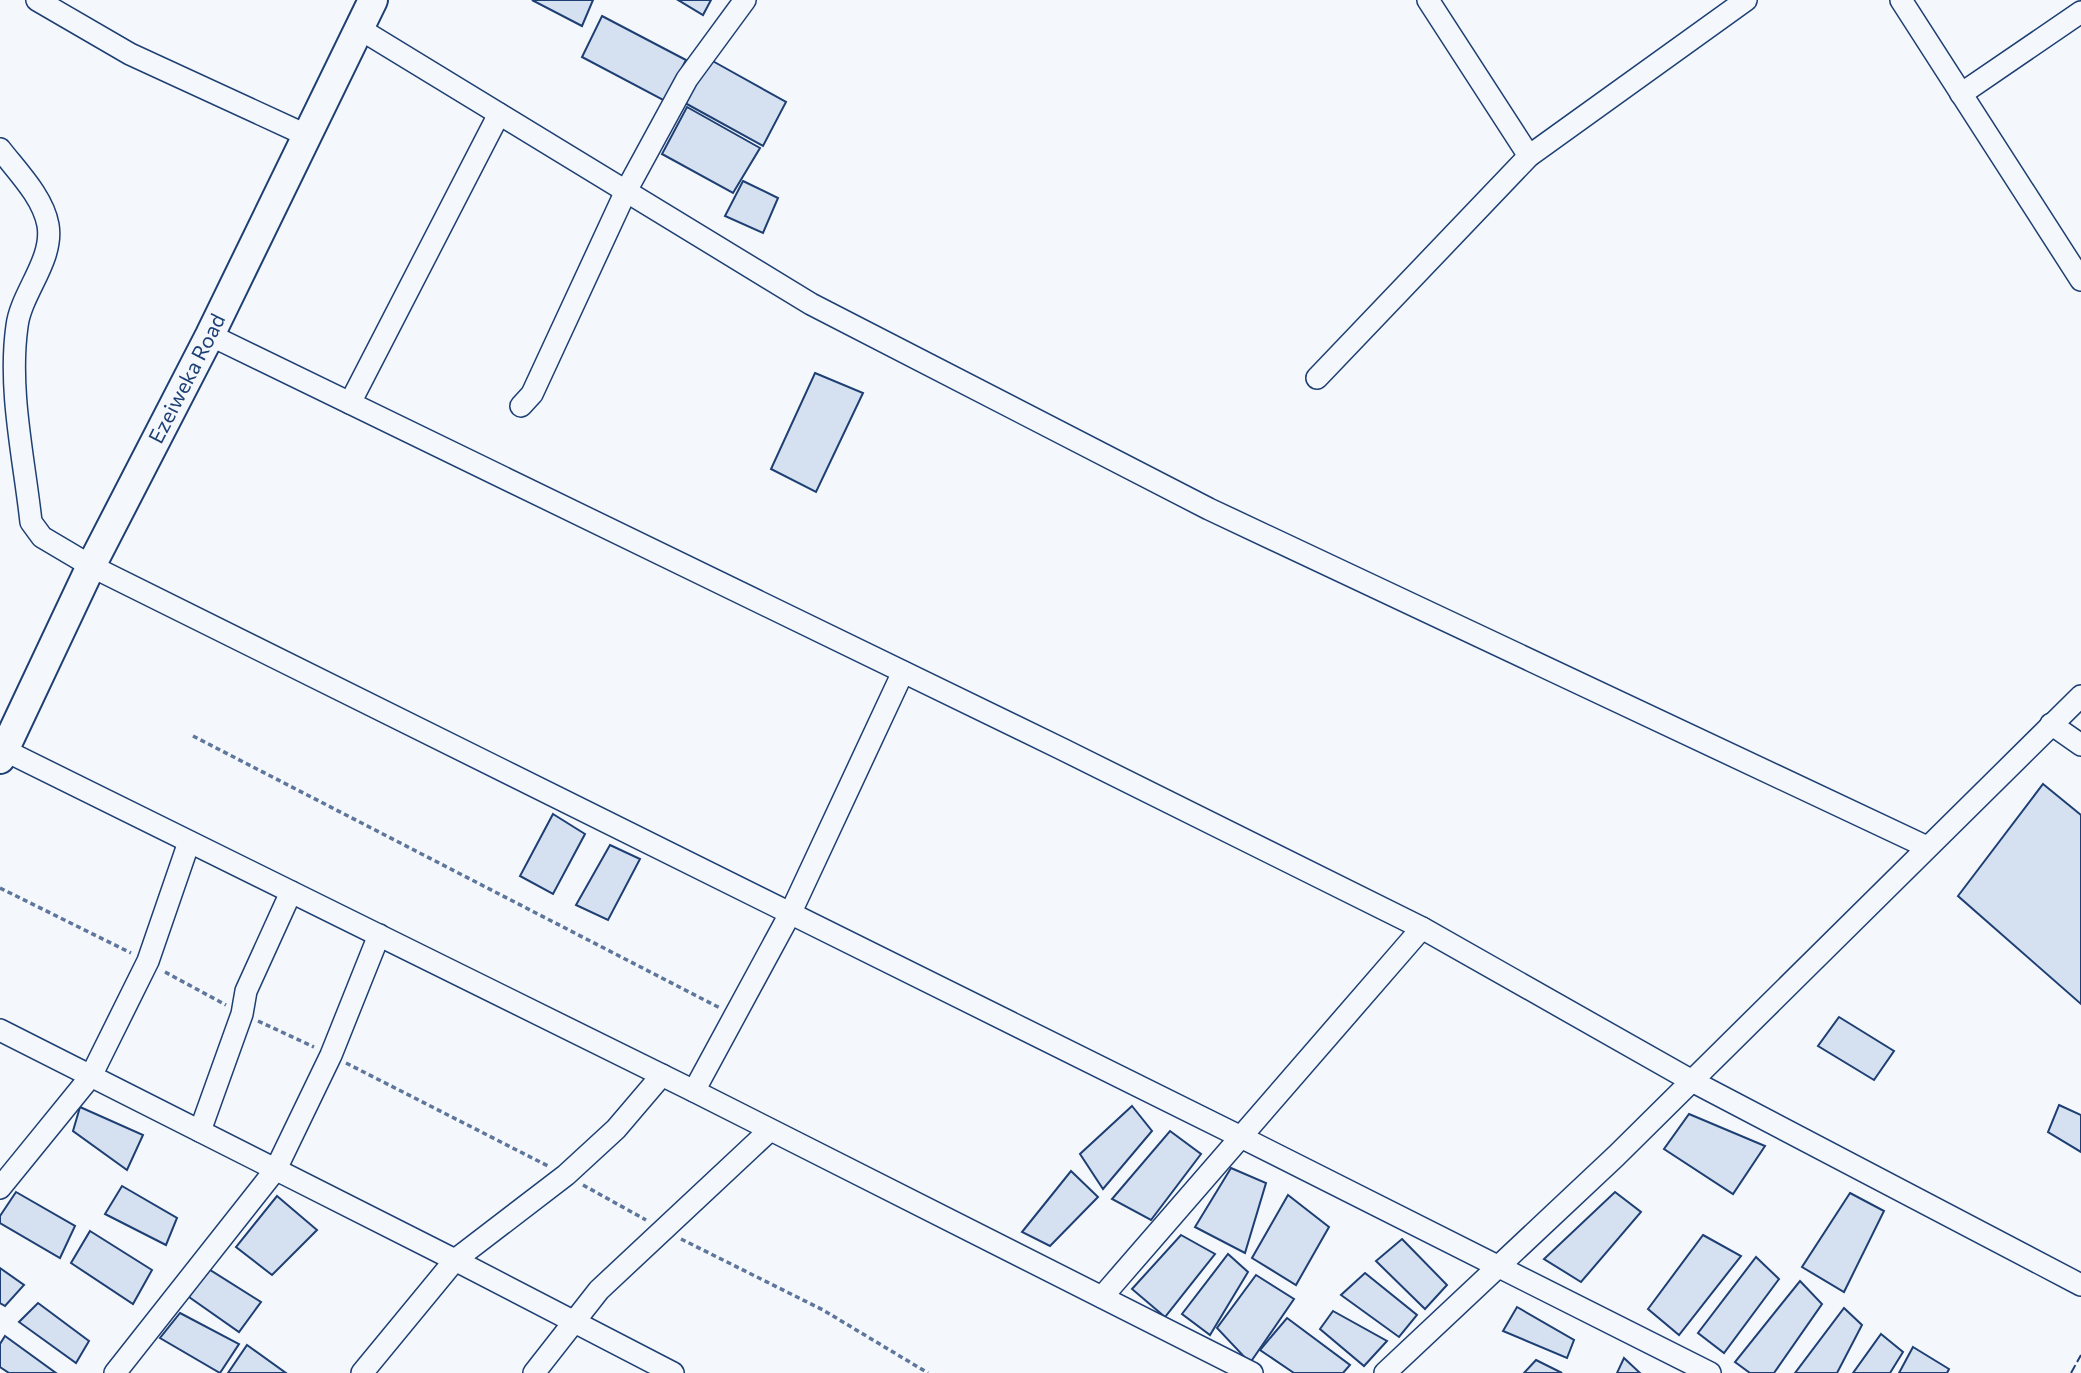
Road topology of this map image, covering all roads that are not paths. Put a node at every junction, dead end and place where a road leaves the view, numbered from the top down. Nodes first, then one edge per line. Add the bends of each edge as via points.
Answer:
1 (37, 0) edge
2 (373, 0) edge
3 (745, 0) edge
4 (1428, 0) edge
5 (1901, 0) edge
6 (1735, 2) edge
7 (2081, 12) edge
8 (360, 29) junction
9 (1961, 94) junction
10 (499, 114) junction
11 (307, 136) junction
12 (0, 149) edge
13 (1529, 156) junction
14 (626, 191) junction
15 (2081, 281) edge
16 (210, 335) junction
17 (1317, 379) dead end
18 (350, 403) junction
19 (521, 405) dead end
20 (91, 566) junction
21 (903, 672) junction
22 (2081, 696) edge
23 (2051, 724) junction
24 (2081, 745) edge
25 (2, 755) edge
26 (189, 842) junction
27 (1927, 847) junction
28 (291, 892) junction
29 (791, 912) junction
30 (1422, 928) junction
31 (379, 935) junction
32 (0, 1030) edge
33 (662, 1075) junction
34 (91, 1076) junction
35 (1692, 1081) junction
36 (694, 1091) junction
37 (769, 1130) junction
38 (200, 1131) junction
39 (1239, 1136) junction
40 (276, 1169) junction
41 (0, 1188) edge
42 (455, 1260) junction
43 (1497, 1267) junction
44 (2081, 1285) edge
45 (1102, 1297) junction
46 (575, 1322) junction
47 (114, 1373) edge
48 (362, 1373) edge
49 (534, 1373) edge
50 (673, 1373) edge
51 (1252, 1373) edge
52 (1385, 1373) edge
53 (1710, 1373) edge

1 - 11 street via 130,54
2 - 8 main road, Ezeiweka Road
3 - 14 street via 687,79
4 - 13 street
5 - 9 street
6 - 13 street
7 - 9 street
8 - 10 street
8 - 11 main road, Ezeiweka Road
9 - 15 street
10 - 14 street
10 - 18 street
11 - 16 main road, Ezeiweka Road
12 - 20 street via 27,183 48,226 46,248 17,322 14,361 31,522 42,537
13 - 17 street
14 - 19 street via 532,394
14 - 27 street via 811,304 1209,509
16 - 18 street
16 - 20 main road, Ezeiweka Road
18 - 21 street
20 - 25 main road, Ezeiweka Road
20 - 29 street
21 - 29 street
21 - 30 street
22 - 23 street
23 - 24 street
23 - 27 street
25 - 26 street
26 - 28 street
26 - 34 street via 148,961
27 - 35 street
28 - 31 street
28 - 38 street via 246,991
29 - 36 street
29 - 39 street
30 - 35 street
30 - 39 street
31 - 33 street
31 - 40 street via 331,1055
32 - 34 street
33 - 36 street
33 - 42 street via 616,1129 566,1175
34 - 38 street
34 - 41 street
35 - 43 street
35 - 44 street
36 - 37 street
37 - 45 street
37 - 46 street via 600,1290
38 - 40 street
39 - 43 street
39 - 45 street
40 - 42 street
40 - 47 street
42 - 46 street
42 - 48 street
43 - 52 street
43 - 53 street
45 - 51 street
46 - 49 street
46 - 50 street

